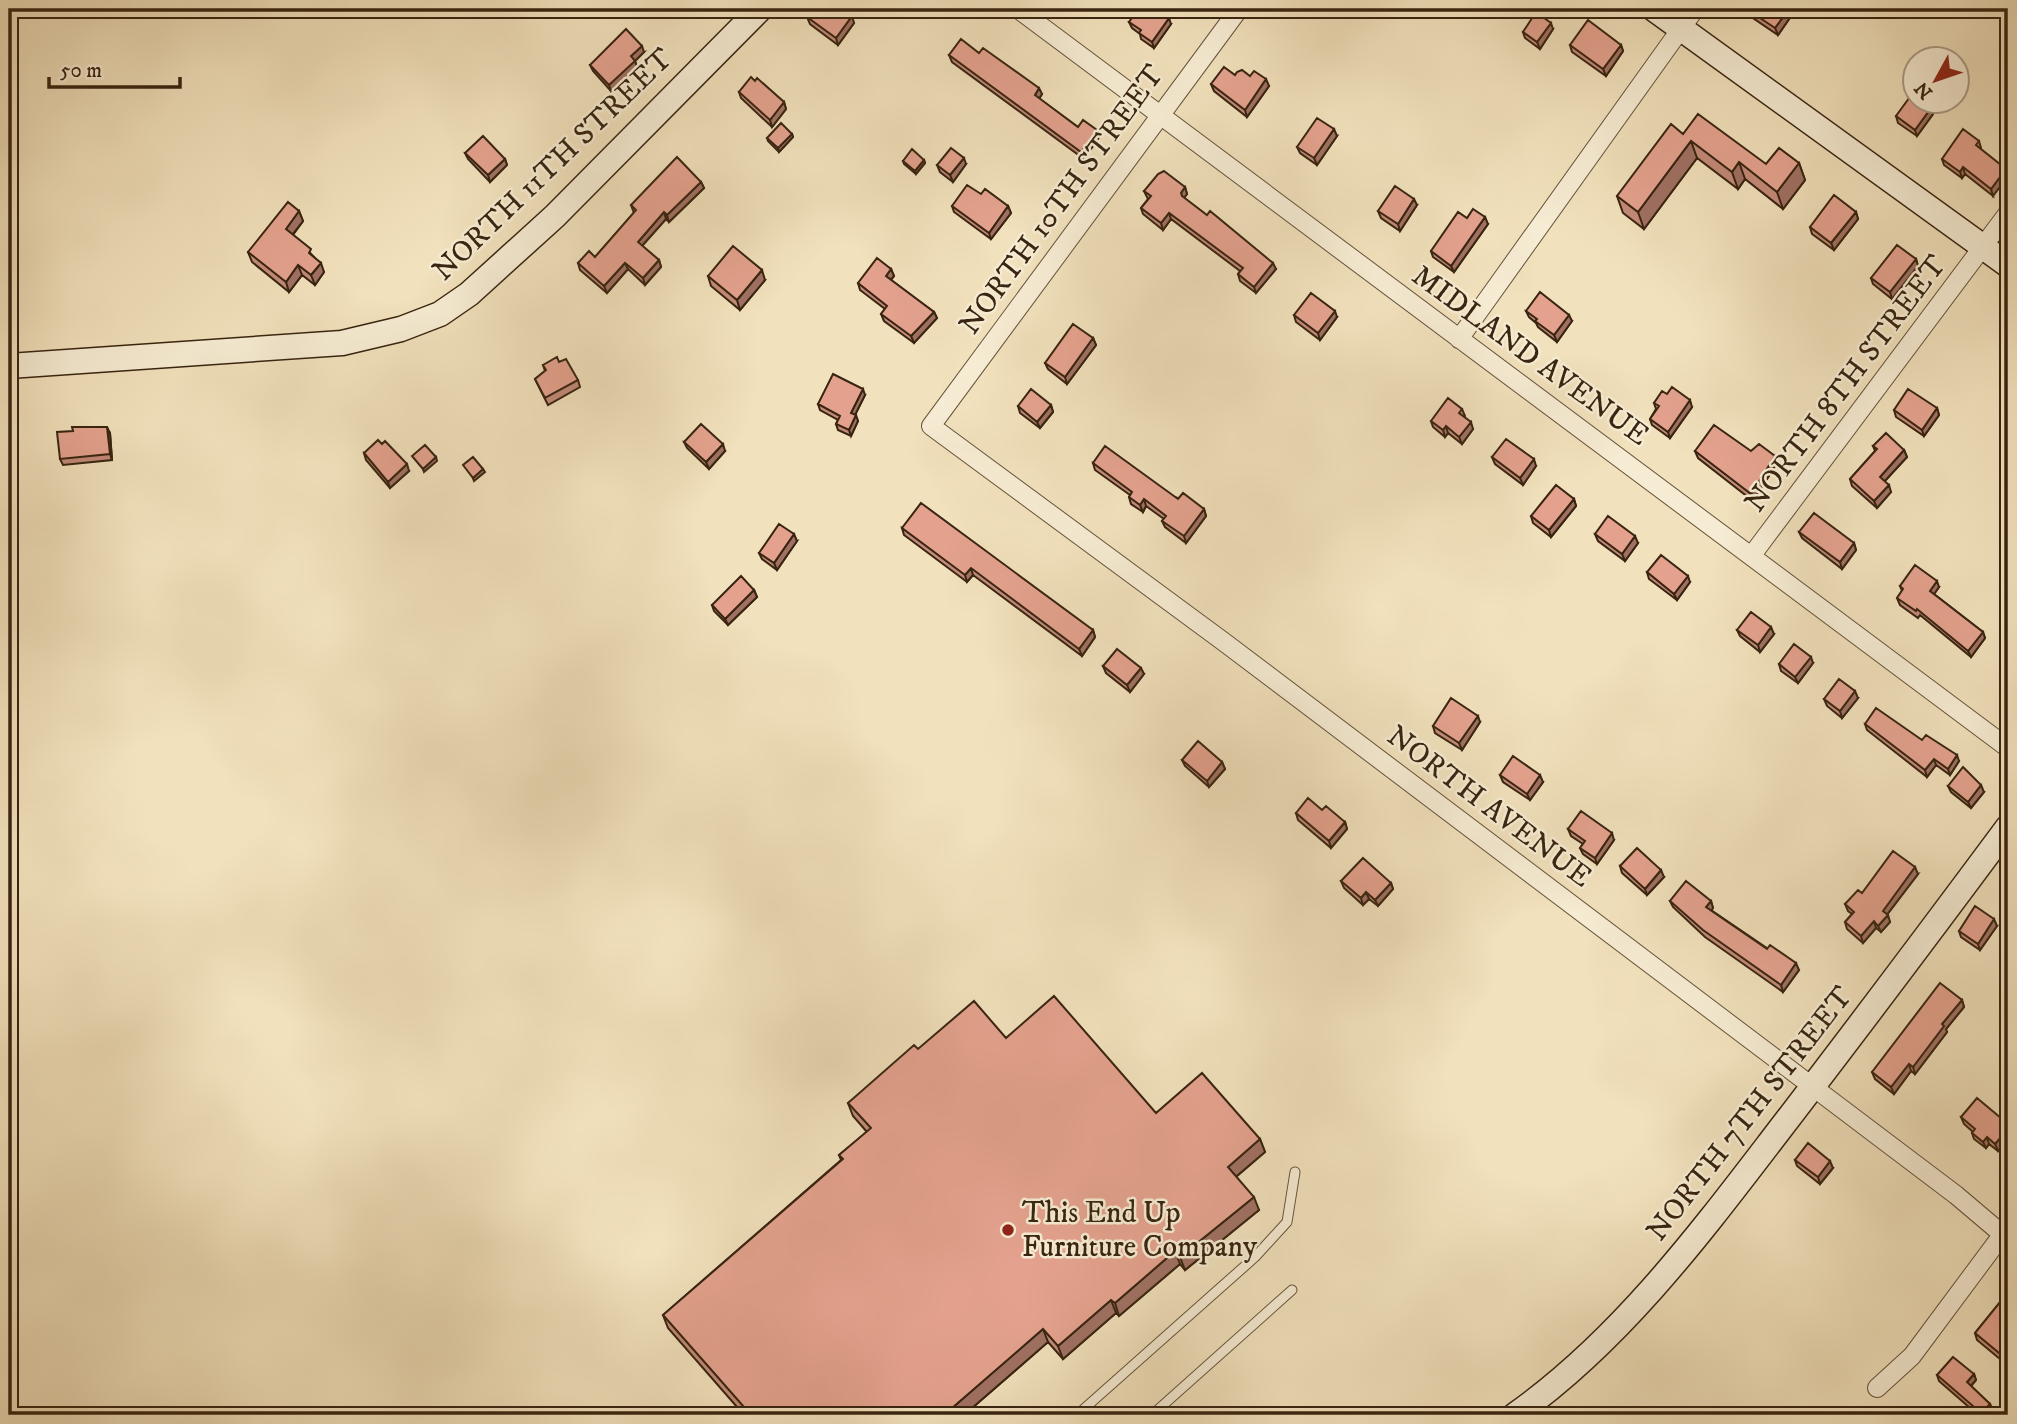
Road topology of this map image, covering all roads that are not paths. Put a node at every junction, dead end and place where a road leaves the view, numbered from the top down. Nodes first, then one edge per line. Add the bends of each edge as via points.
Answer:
1 (760, 9) edge
2 (1018, 9) edge
3 (1240, 9) edge
4 (1654, 9) edge
5 (1687, 19) edge
6 (1159, 115) junction
7 (2008, 213) edge
8 (1984, 247) junction
9 (2008, 265) edge
10 (1458, 339) junction
11 (9, 366) edge
12 (931, 426) joint
13 (1752, 555) junction
14 (2008, 748) edge
15 (2008, 827) edge
16 (1813, 1087) junction
17 (1295, 1172) dead end
18 (2006, 1234) edge
19 (1292, 1290) dead end
20 (1877, 1388) dead end
21 (1548, 1405) edge
22 (1077, 1415) edge
23 (1152, 1415) edge
24 (1515, 1415) edge

1 - 11 street, NORTH 11TH STREET via 555,216 469,294 440,314 342,343
2 - 6 street, MIDLAND AVENUE
3 - 6 street, NORTH 10TH STREET
4 - 5 street
5 - 8 street
5 - 10 street
6 - 10 street, MIDLAND AVENUE
6 - 12 street, NORTH 10TH STREET
7 - 8 street, NORTH 8TH STREET
8 - 9 street
8 - 13 street, NORTH 8TH STREET
10 - 13 street, MIDLAND AVENUE
12 - 16 street, NORTH AVENUE
13 - 14 street, MIDLAND AVENUE
15 - 16 street, NORTH 7TH STREET
16 - 18 street, NORTH AVENUE
16 - 21 street, NORTH 7TH STREET via 1666,1273
17 - 22 lane via 1287,1222 1255,1257
18 - 20 street via 1912,1356
19 - 23 lane
21 - 24 street, NORTH 7TH STREET

